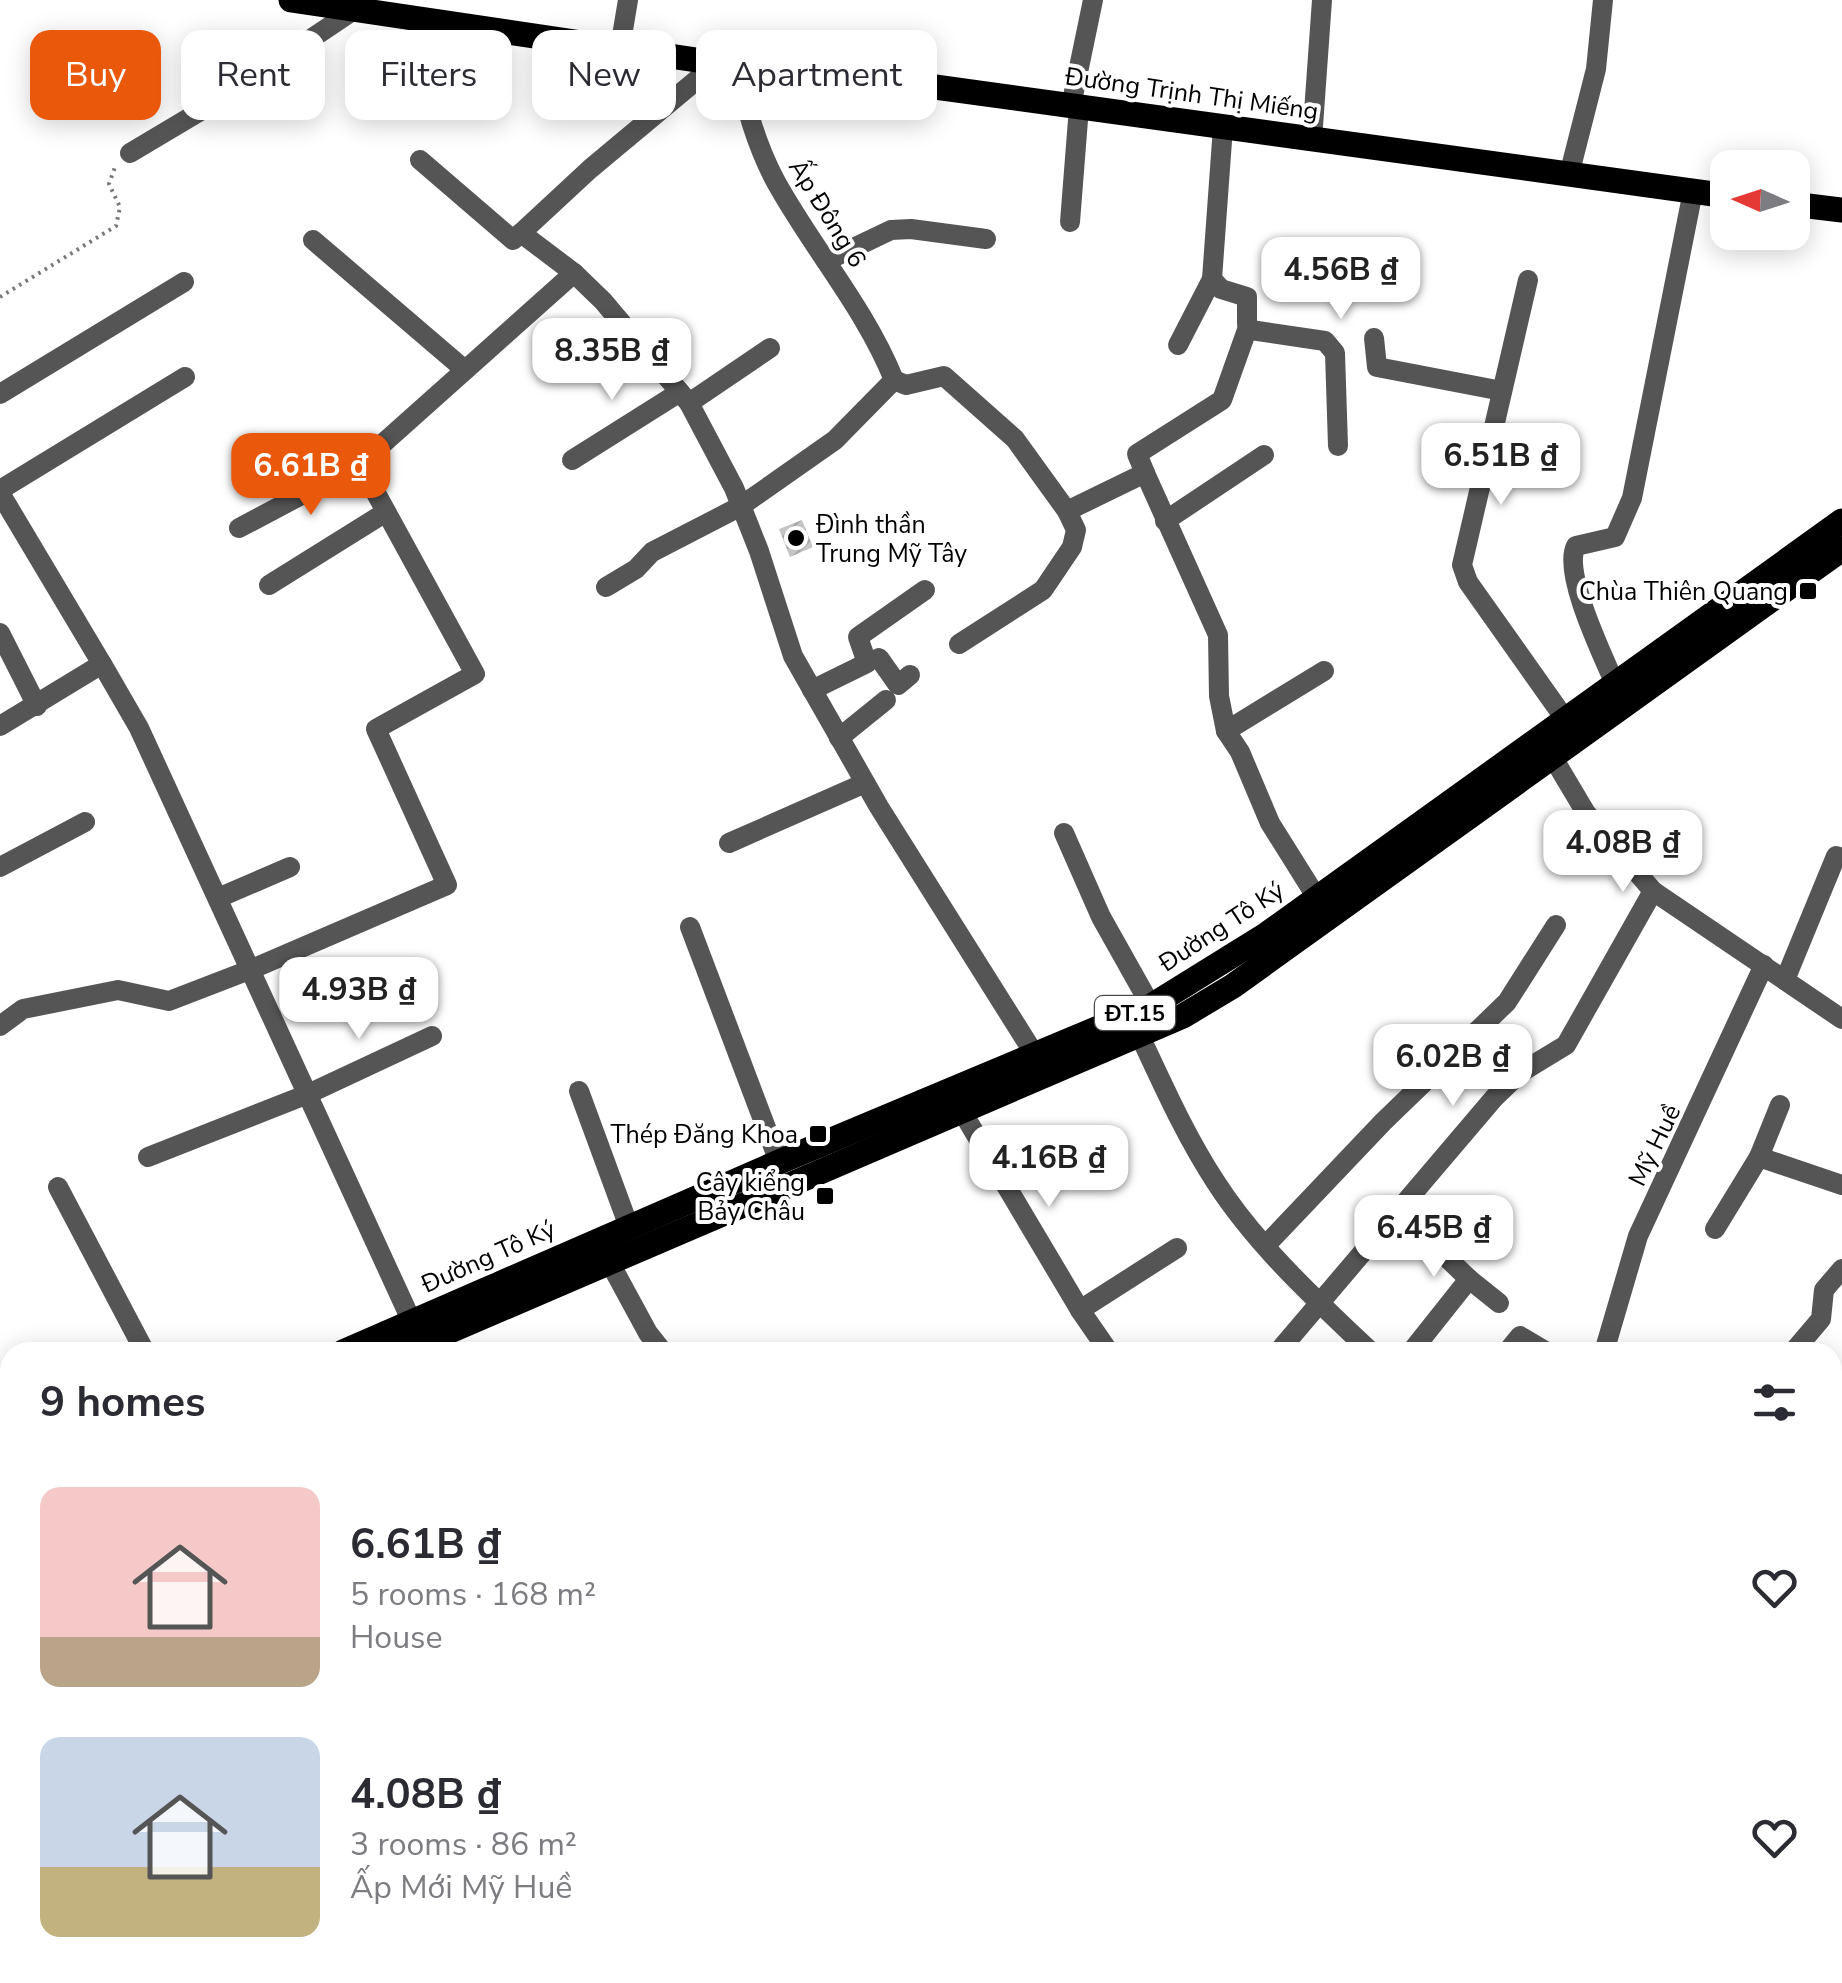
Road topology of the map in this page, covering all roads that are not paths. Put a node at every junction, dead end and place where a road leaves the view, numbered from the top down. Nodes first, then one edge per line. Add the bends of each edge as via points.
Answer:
1 (291, 0) edge
2 (628, 0) edge
3 (1093, 0) edge
4 (1322, 0) edge
5 (1603, 0) edge
6 (363, 6) edge
7 (623, 30) edge
8 (532, 34) edge
9 (937, 87) edge
10 (696, 88) edge
11 (1075, 106) junction
12 (748, 120) edge
13 (1222, 128) junction
14 (1312, 140) junction
15 (130, 153) road end
16 (420, 160) dead end
17 (1569, 175) junction
18 (1693, 191) junction
19 (1710, 193) edge
20 (1810, 206) edge
21 (1842, 210) edge
22 (1070, 222) dead end
23 (521, 233) junction
24 (986, 239) dead end
25 (313, 240) dead end
26 (826, 261) junction
27 (574, 273) junction
28 (1212, 278) junction
29 (1528, 280) dead end
30 (184, 282) dead end
31 (1248, 327) junction
32 (1374, 338) dead end
33 (1178, 345) dead end
34 (770, 348) dead end
35 (465, 370) junction
36 (185, 377) dead end
37 (894, 380) junction
38 (1502, 390) junction
39 (0, 394) edge
40 (684, 398) junction
41 (1338, 446) dead end
42 (1264, 455) dead end
43 (572, 460) dead end
44 (360, 464) junction
45 (1141, 464) junction
46 (0, 492) edge
47 (741, 506) junction
48 (1067, 511) junction
49 (386, 512) junction
50 (1165, 521) junction
51 (1842, 521) edge
52 (240, 528) dead end
53 (1842, 549) edge
54 (269, 585) dead end
55 (606, 587) dead end
56 (925, 590) dead end
57 (0, 634) edge
58 (959, 644) dead end
59 (880, 657) junction
60 (102, 664) junction
61 (1324, 671) dead end
62 (910, 674) dead end
63 (1615, 684) junction
64 (812, 690) junction
65 (886, 700) dead end
66 (37, 706) junction
67 (1565, 719) junction
68 (0, 726) edge
69 (1226, 731) junction
70 (839, 738) junction
71 (1552, 756) junction
72 (865, 783) junction
73 (85, 822) dead end
74 (1064, 833) dead end
75 (729, 843) dead end
76 (1842, 858) edge
77 (290, 867) dead end
78 (0, 868) edge
79 (1653, 891) junction
80 (218, 898) junction
81 (1317, 898) junction
82 (1556, 925) dead end
83 (690, 927) dead end
84 (1764, 965) junction
85 (252, 969) junction
86 (1785, 980) junction
87 (1150, 1006) junction
88 (1842, 1018) edge
89 (0, 1026) edge
90 (432, 1036) dead end
91 (1140, 1036) junction
92 (1041, 1065) junction
93 (579, 1091) dead end
94 (308, 1094) junction
95 (955, 1102) junction
96 (1780, 1106) dead end
97 (148, 1157) dead end
98 (1759, 1157) junction
99 (779, 1162) junction
100 (1842, 1185) edge
101 (58, 1187) dead end
102 (1399, 1212) junction
103 (629, 1227) junction
104 (1715, 1229) dead end
105 (1266, 1245) junction
106 (1177, 1248) dead end
107 (610, 1263) junction
108 (1842, 1269) edge
109 (1470, 1279) junction
110 (1499, 1303) dead end
111 (1320, 1304) junction
112 (1080, 1310) junction
113 (412, 1322) junction
114 (140, 1342) edge
115 (366, 1342) edge
116 (424, 1342) edge
117 (656, 1342) edge
118 (1102, 1342) edge
119 (1287, 1342) edge
120 (1360, 1342) edge
121 (1419, 1342) edge
122 (1607, 1342) edge
123 (1801, 1342) edge

1 - 6 main road, Đường Trịnh Thị Miếng
2 - 7 street
3 - 11 street
4 - 14 street
5 - 17 street via 1596,69
6 - 8 main road, Đường Trịnh Thị Miếng
6 - 15 street
9 - 11 main road, Đường Trịnh Thị Miếng
10 - 23 street via 590,169
11 - 13 main road, Đường Trịnh Thị Miếng
11 - 22 street
12 - 26 street, Ấp Đông 6 via 775,180
13 - 14 main road, Đường Trịnh Thị Miếng
13 - 28 street
14 - 17 main road, Đường Trịnh Thị Miếng
16 - 23 street via 513,240
17 - 18 main road, Đường Trịnh Thị Miếng
18 - 19 main road, Đường Trịnh Thị Miếng
18 - 63 street via 1632,498 1615,537 1576,546 1572,556
20 - 21 main road
23 - 27 street
24 - 26 street via 892,230
25 - 35 street
26 - 37 street, Ấp Đông 6 via 874,333
27 - 35 street
27 - 40 street
28 - 31 street via 1221,290 1247,297
28 - 33 street
29 - 38 street
30 - 39 street
31 - 41 street via 1332,348
31 - 45 street via 1222,400
32 - 38 street via 1377,367
34 - 40 street
35 - 44 street
36 - 46 street
37 - 47 street via 835,440
37 - 48 street via 906,385 944,376 1015,440
38 - 67 street via 1462,565
40 - 43 street
40 - 47 street
42 - 50 street
44 - 49 street
44 - 52 street
45 - 48 street
45 - 50 street
46 - 60 street
47 - 55 street via 652,552
47 - 64 street via 792,656
48 - 58 street via 1076,530 1072,546 1043,590
49 - 54 street
49 - 85 street via 475,674 376,728 447,885
50 - 69 street via 1218,635
51 - 63 main road, Đường Tô Ký / ĐT.15
53 - 71 main road, Đường Tô Ký / ĐT.15
56 - 59 street via 858,637
57 - 66 street
59 - 62 street via 898,685
59 - 64 street
60 - 66 street
60 - 80 street
61 - 69 street
63 - 67 main road, Đường Tô Ký / ĐT.15
64 - 70 street
65 - 70 street
66 - 68 street
67 - 81 main road, Đường Tô Ký / ĐT.15
69 - 81 street
70 - 72 street
71 - 79 street via 1586,813
71 - 91 main road, Đường Tô Ký / ĐT.15 via 1233,986
72 - 75 street
72 - 92 street
73 - 78 street
74 - 87 street
76 - 86 street via 1836,856
77 - 80 street
79 - 84 street
79 - 102 street via 1566,1046 1494,1098
80 - 85 street
81 - 87 main road, Đường Tô Ký / ĐT.15
82 - 105 street via 1507,1002
83 - 99 street
84 - 86 street
84 - 122 street, Mỹ Huề via 1638,1236
85 - 89 street via 169,1001 118,990 23,1009
85 - 94 street
86 - 88 street
87 - 92 main road, Đường Tô Ký / ĐT.15
90 - 94 street
91 - 92 main road, Đường Tô Ký / ĐT.15
91 - 105 street via 1216,1183
92 - 95 main road, Đường Tô Ký / ĐT.15
93 - 103 street
94 - 97 street
94 - 113 street
95 - 99 main road, Đường Tô Ký / ĐT.15
95 - 107 main road, Đường Tô Ký / ĐT.15
95 - 112 street
96 - 98 street
98 - 100 street
98 - 104 street
99 - 103 main road, Đường Tô Ký / ĐT.15
101 - 114 street
102 - 109 street
102 - 111 street
103 - 113 main road, Đường Tô Ký / ĐT.15
105 - 111 street
106 - 112 street
107 - 116 main road, Đường Tô Ký / ĐT.15
107 - 117 street
108 - 123 street via 1824,1290 1821,1319
109 - 110 street
109 - 121 street
111 - 119 street
111 - 120 street
112 - 118 street
113 - 115 main road, Đường Tô Ký / ĐT.15

